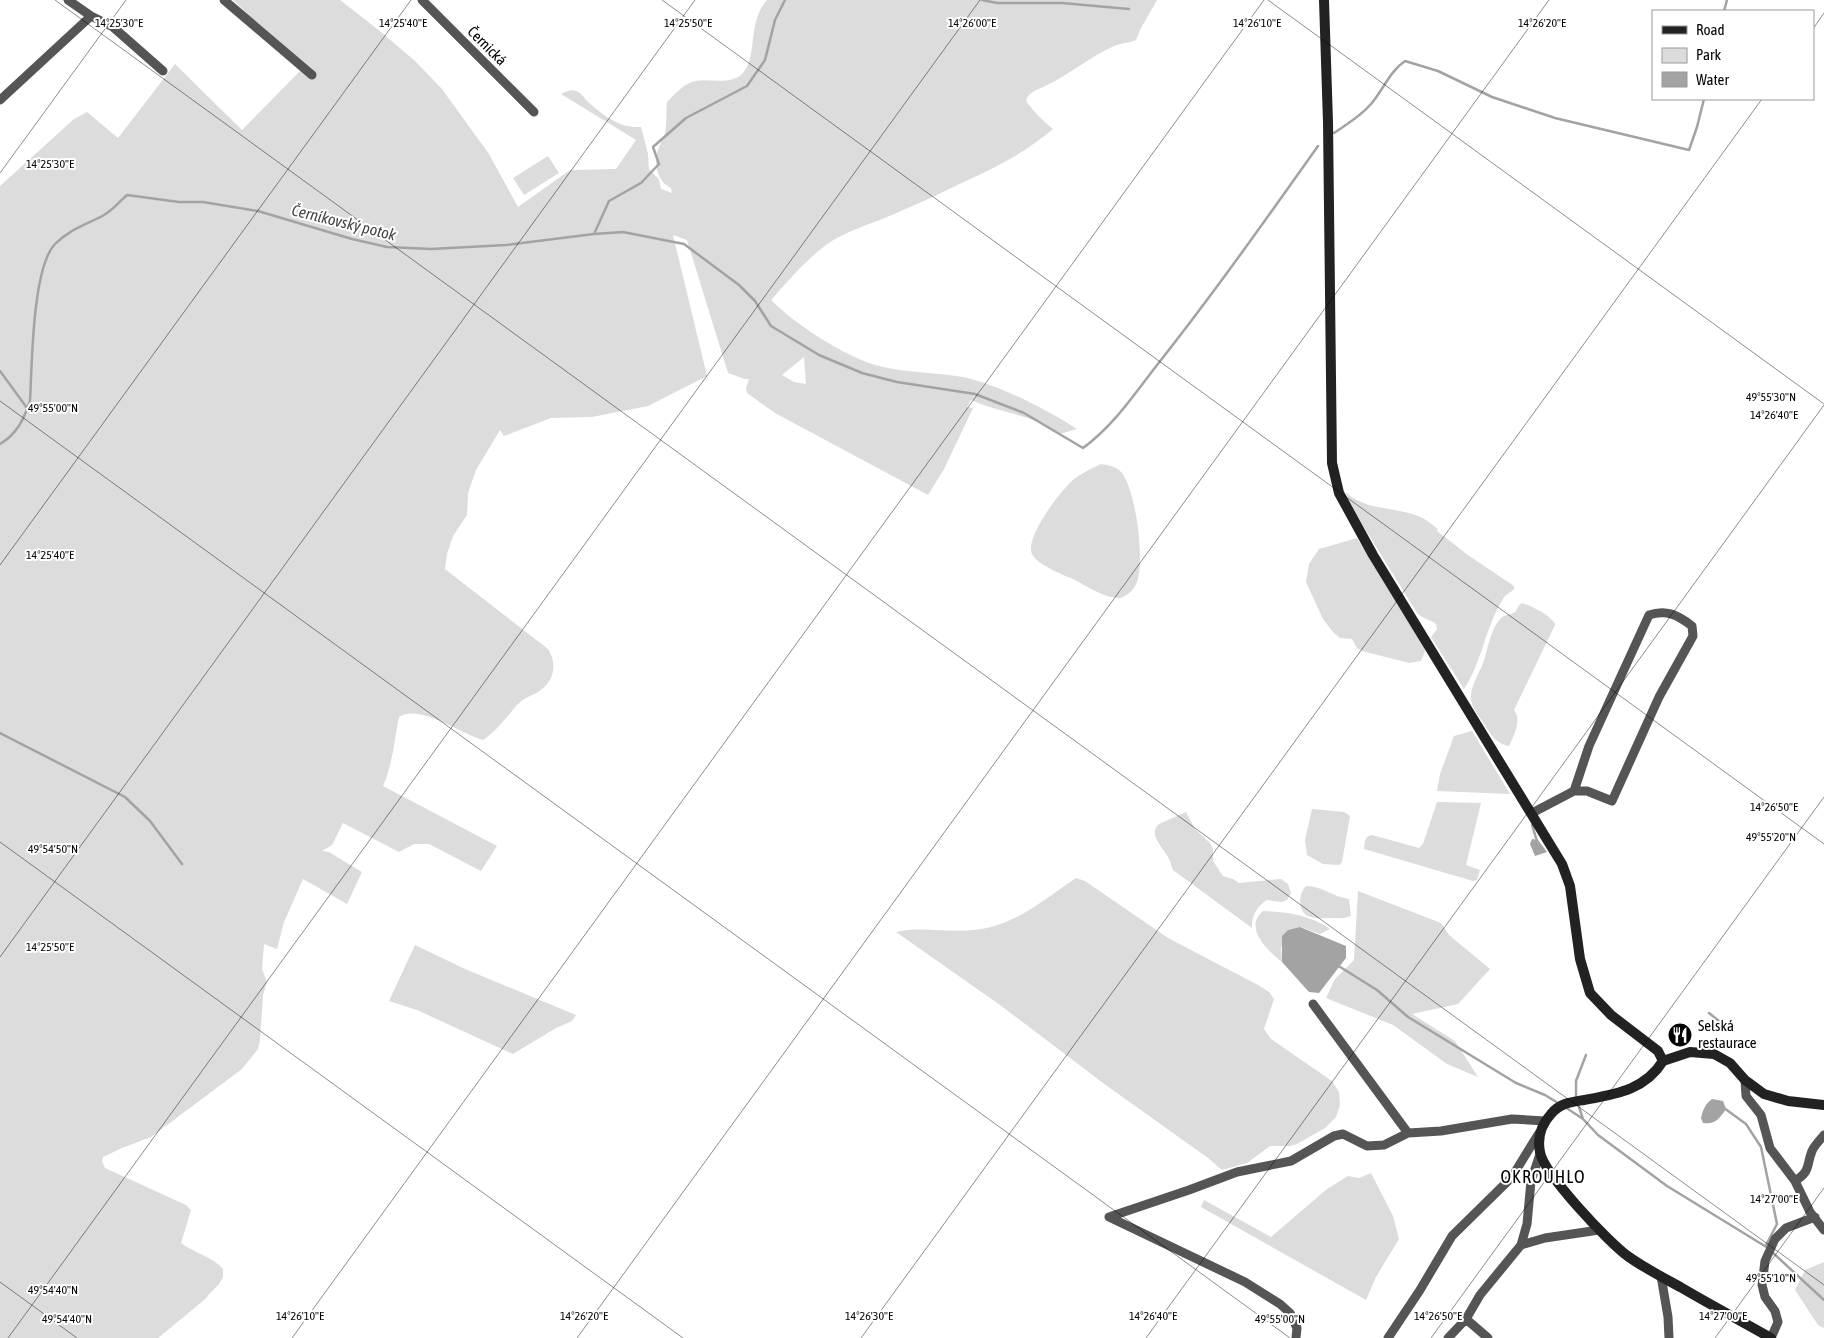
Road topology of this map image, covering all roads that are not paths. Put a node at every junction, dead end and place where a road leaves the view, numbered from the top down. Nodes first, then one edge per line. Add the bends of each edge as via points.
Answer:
1 (68, 0) edge
2 (224, 0) edge
3 (422, 0) edge
4 (1324, 0) edge
5 (91, 16) junction
6 (163, 71) dead end
7 (312, 75) dead end
8 (0, 100) edge
9 (534, 112) dead end
10 (1574, 791) junction
11 (1532, 813) junction
12 (1314, 1004) dead end
13 (1663, 1062) junction
14 (1745, 1080) junction
15 (1824, 1105) edge
16 (1545, 1121) junction
17 (1408, 1133) junction
18 (1539, 1133) junction
19 (1824, 1135) edge
20 (1540, 1154) junction
21 (1795, 1181) junction
22 (1815, 1217) junction
23 (1599, 1230) junction
24 (1824, 1230) edge
25 (1521, 1245) junction
26 (1661, 1276) junction
27 (1466, 1319) junction
28 (1296, 1338) edge
29 (1388, 1338) edge
30 (1448, 1338) edge
31 (1488, 1338) edge
32 (1669, 1338) edge
33 (1771, 1338) edge

1 - 5 street
2 - 7 street
3 - 9 street, Černická
4 - 11 street via 1332,463 1340,493 1373,555
5 - 6 street via 114,27
5 - 8 street
10 - 10 street via 1587,791 1612,801 1659,697 1693,636 1692,626 1685,621 1660,611 1650,615 1589,746
10 - 11 street
11 - 13 street via 1562,864 1570,886 1580,959 1590,993 1611,1015 1658,1051
12 - 17 street
13 - 14 street via 1690,1052 1714,1054 1730,1063
13 - 16 street via 1655,1074 1641,1085 1569,1102 1559,1106
14 - 15 street via 1764,1094 1788,1101
14 - 21 street via 1746,1096 1761,1115 1770,1148
16 - 17 street via 1512,1119
16 - 18 street
17 - 28 street via 1384,1145 1366,1146 1344,1134 1334,1136 1291,1161 1237,1172 1109,1217 1245,1282 1280,1304 1298,1328
18 - 20 street
18 - 29 street via 1512,1177 1452,1236
19 - 21 street via 1812,1150 1804,1176
20 - 23 street via 1549,1172
20 - 25 street via 1531,1181 1527,1224
21 - 22 street
22 - 24 street
22 - 33 street via 1786,1228 1775,1239 1765,1261 1764,1298 1778,1322
23 - 25 street
23 - 26 street via 1614,1246
25 - 27 street via 1480,1295
26 - 32 street
26 - 33 street
27 - 30 street
27 - 31 street

